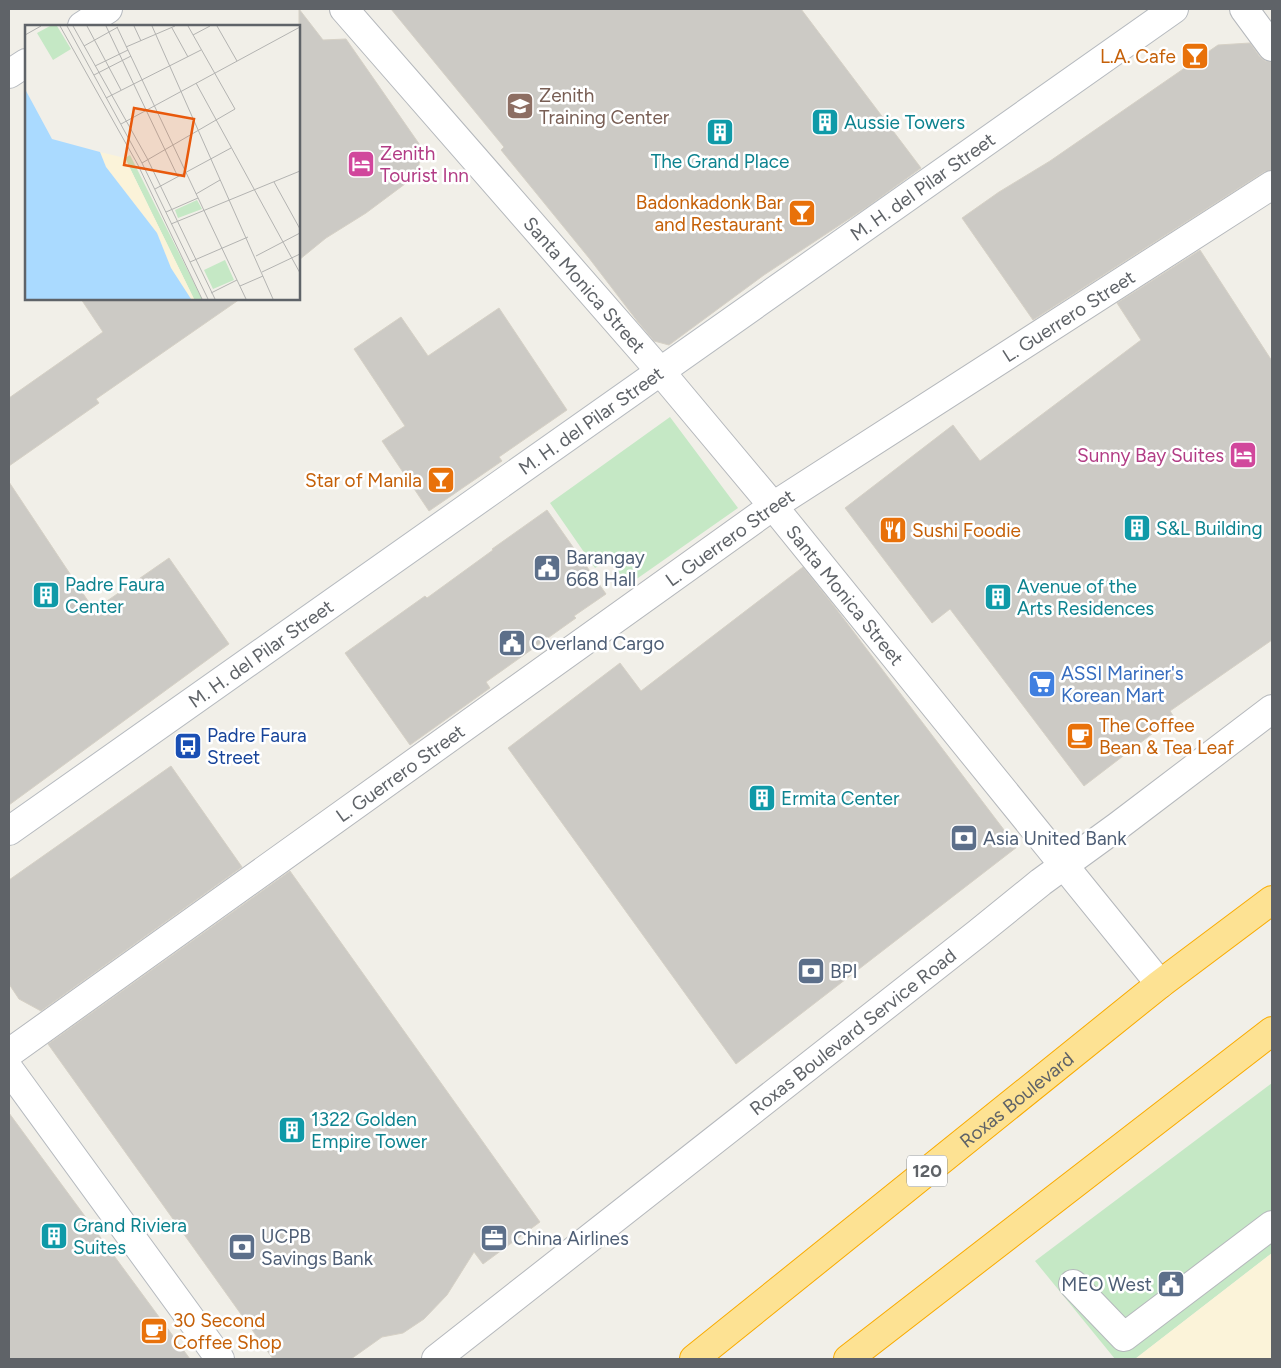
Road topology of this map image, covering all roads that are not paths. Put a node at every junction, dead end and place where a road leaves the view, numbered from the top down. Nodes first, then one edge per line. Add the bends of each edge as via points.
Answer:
1 (108, 9) edge
2 (344, 9) edge
3 (1174, 9) edge
4 (1244, 9) edge
5 (84, 25) edge
6 (1272, 47) edge
7 (25, 64) edge
8 (9, 74) edge
9 (1272, 185) edge
10 (660, 371) junction
11 (773, 506) junction
12 (1272, 709) edge
13 (9, 831) edge
14 (1063, 865) junction
15 (1272, 900) edge
16 (1160, 984) junction
17 (1272, 1031) edge
18 (9, 1053) edge
19 (9, 1069) edge
20 (1272, 1225) edge
21 (1072, 1284) dead end
22 (220, 1359) edge
23 (436, 1359) edge
24 (694, 1359) edge
25 (848, 1359) edge

1 - 5 street
2 - 10 street, Santa Monica Street
3 - 10 street, M. H. del Pilar Street
4 - 6 street
7 - 8 street
9 - 11 street, L. Guerrero Street
10 - 11 street, Santa Monica Street
10 - 13 street, M. H. del Pilar Street
11 - 14 street, Santa Monica Street
11 - 18 street, L. Guerrero Street
12 - 14 street, Roxas Boulevard Service Road
14 - 16 street, Santa Monica Street
14 - 23 street, Roxas Boulevard Service Road
15 - 16 highway, Roxas Boulevard / 120
16 - 24 highway, Roxas Boulevard / 120
17 - 25 highway
19 - 22 street
20 - 21 street via 1124,1337

